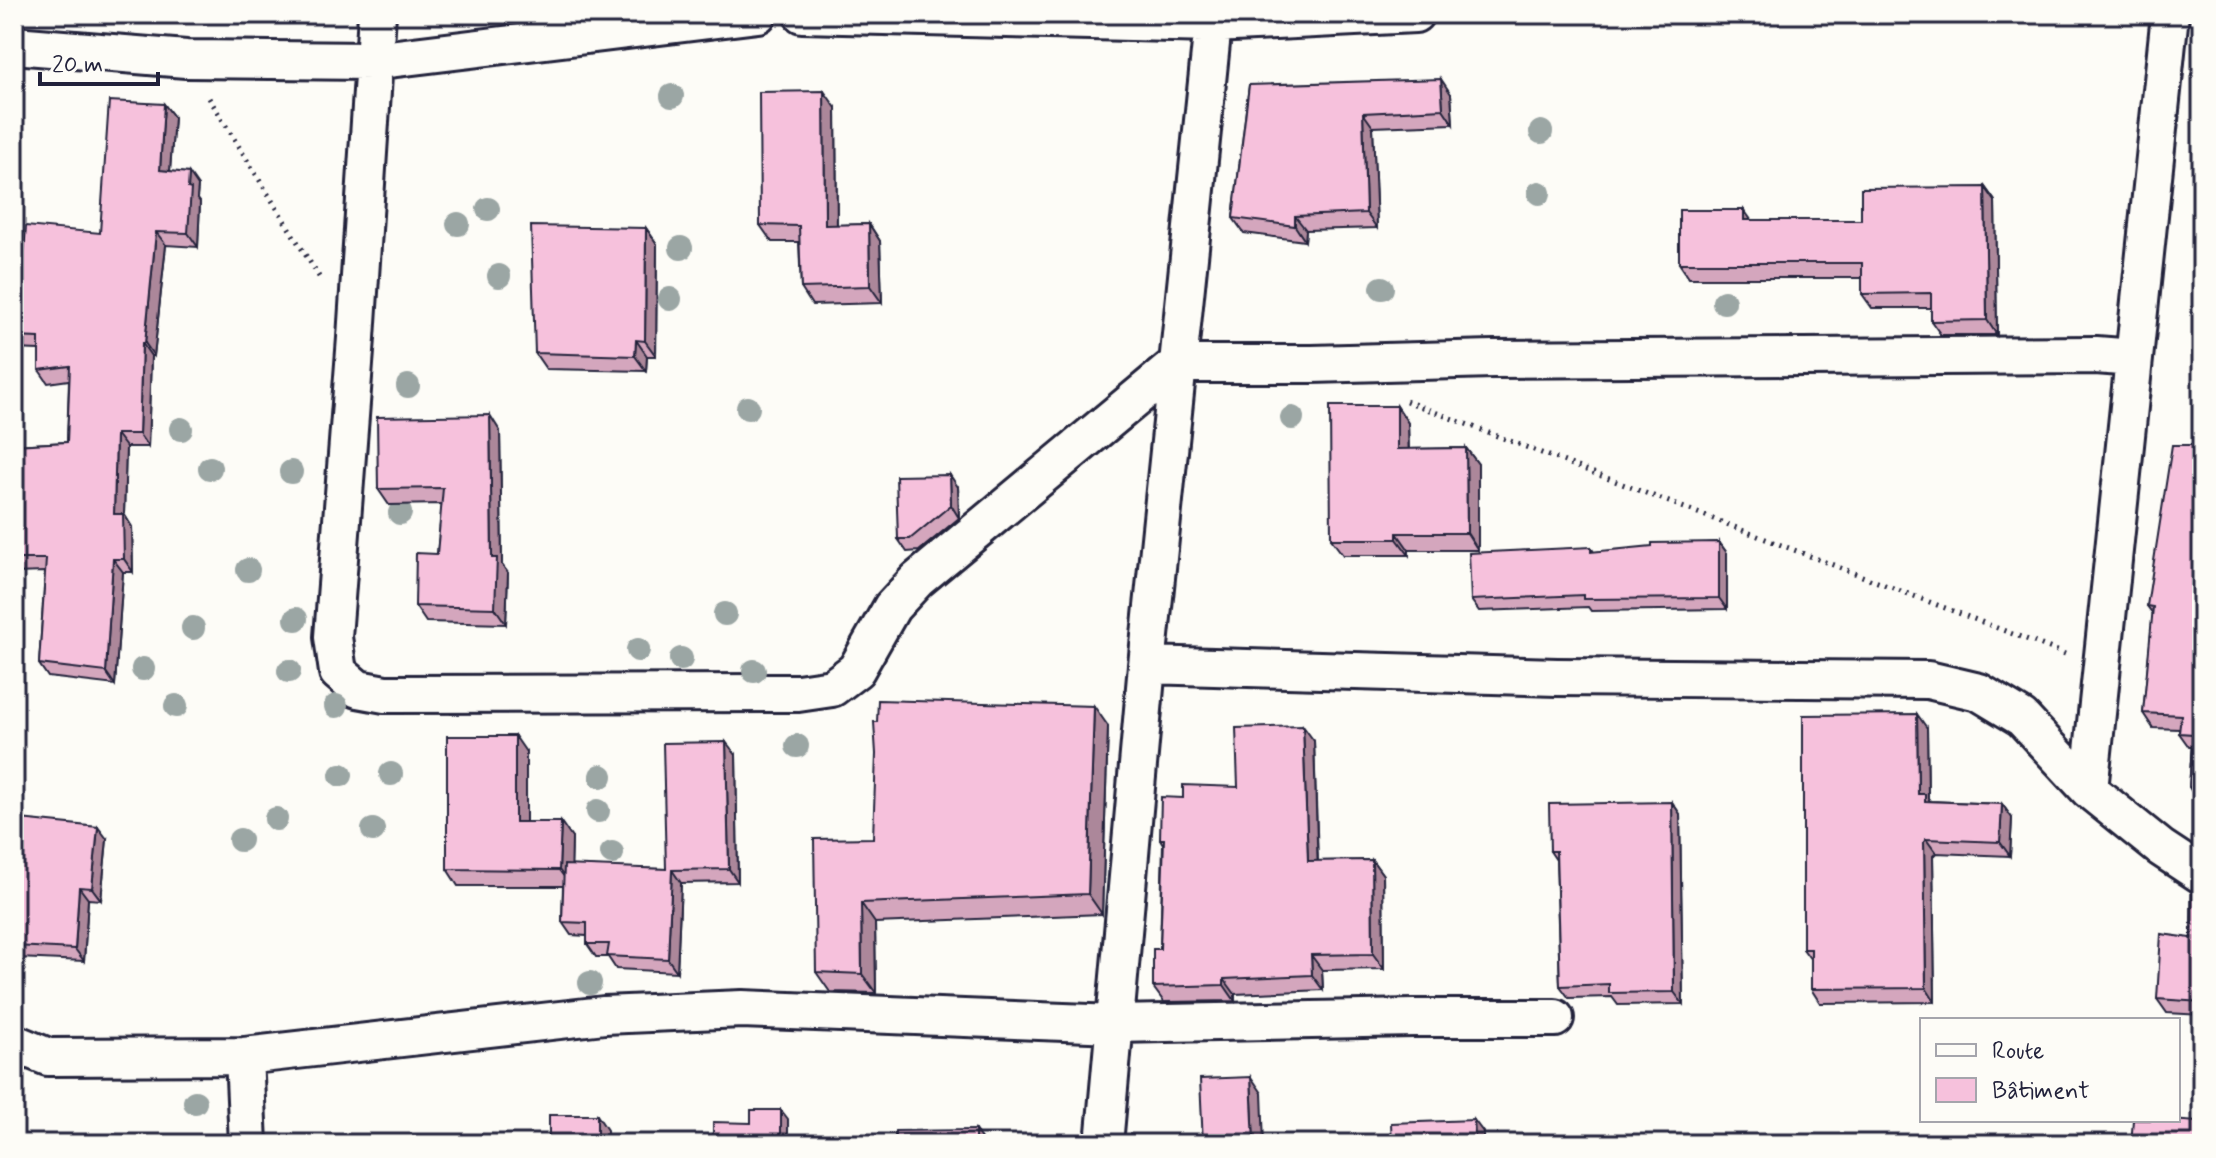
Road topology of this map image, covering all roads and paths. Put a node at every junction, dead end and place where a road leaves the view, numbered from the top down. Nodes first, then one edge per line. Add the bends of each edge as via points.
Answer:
1 (377, 14) edge
2 (758, 14) edge
3 (802, 14) edge
4 (1415, 14) edge
5 (2170, 14) edge
6 (1214, 19) edge
7 (14, 45) edge
8 (186, 59) junction
9 (372, 61) junction
10 (323, 285) dead end
11 (2134, 358) junction
12 (1177, 364) junction
13 (1402, 399) dead end
14 (1147, 665) junction
15 (2101, 668) junction
16 (2089, 790) junction
17 (2202, 875) edge
18 (1555, 1018) dead end
19 (1115, 1024) junction
20 (14, 1043) edge
21 (244, 1056) junction
22 (248, 1144) edge
23 (1104, 1144) edge

1 - 9 street
2 - 9 street
3 - 6 street
4 - 6 street
5 - 11 street
6 - 12 street
7 - 8 street
8 - 9 street
8 - 10 path
9 - 12 street via 333,637 338,672 358,689 385,694 798,693 832,688 856,670 892,607 917,580
11 - 12 street
11 - 15 street
12 - 14 street
13 - 15 path
14 - 16 street via 1557,677 1928,680 1979,692 2022,718
14 - 19 street
15 - 16 street
16 - 17 street
18 - 19 street
19 - 21 street via 742,1009 604,1015
19 - 23 street
20 - 21 street via 48,1057
21 - 22 street

